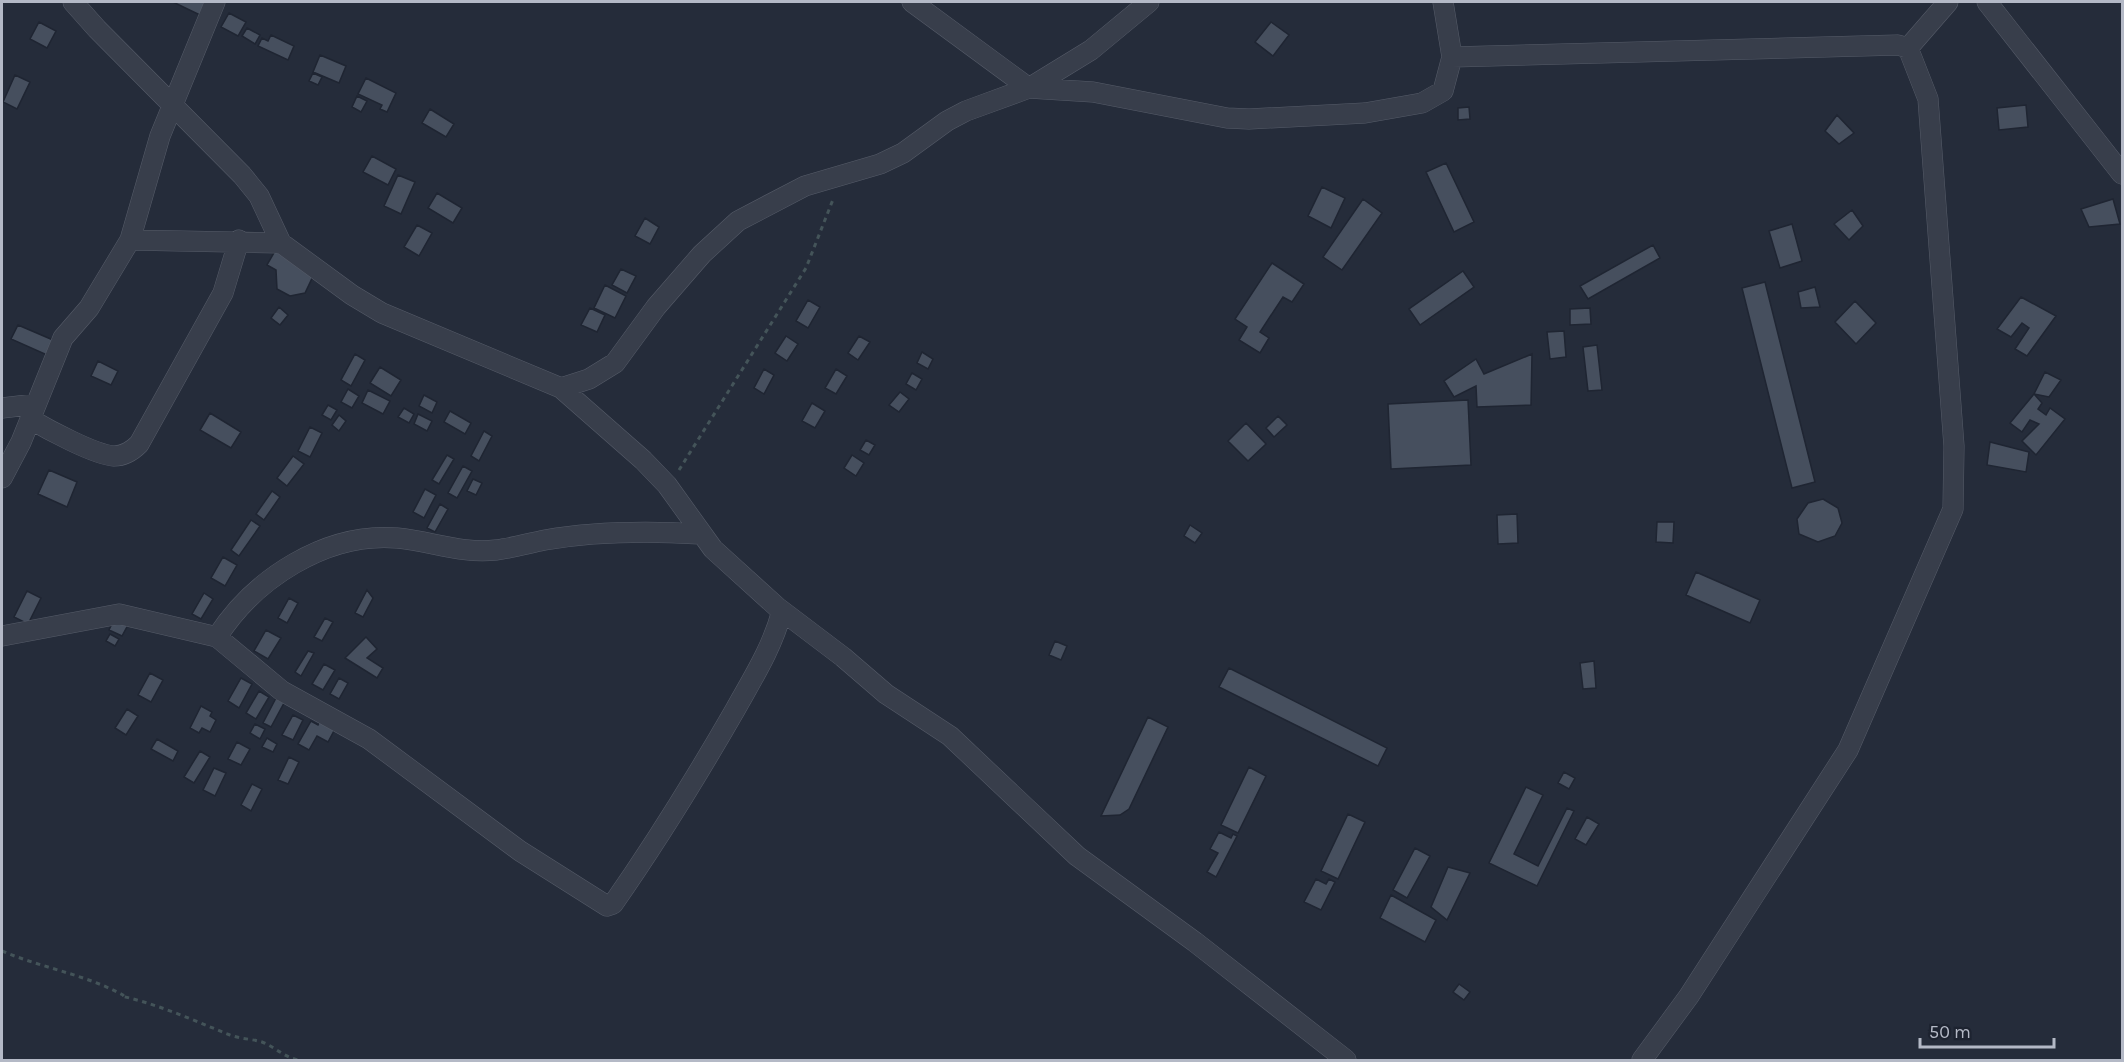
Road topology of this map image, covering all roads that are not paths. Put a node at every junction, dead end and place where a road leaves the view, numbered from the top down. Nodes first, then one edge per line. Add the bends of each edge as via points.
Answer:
1 (73, 2) edge
2 (215, 2) edge
3 (912, 2) edge
4 (1149, 2) edge
5 (1443, 2) edge
6 (1948, 2) edge
7 (1988, 2) edge
8 (1908, 48) junction
9 (1452, 57) junction
10 (1029, 88) junction
11 (172, 102) junction
12 (2122, 174) edge
13 (130, 240) junction
14 (239, 240) junction
15 (281, 243) junction
16 (561, 388) junction
17 (2, 408) edge
18 (33, 412) junction
19 (2, 478) edge
20 (700, 534) junction
21 (782, 611) junction
22 (2, 636) edge
23 (217, 637) junction
24 (1347, 1060) edge
25 (1642, 1060) edge

1 - 11 street
2 - 11 street
3 - 10 street
4 - 10 street via 1091,50
5 - 9 street
6 - 8 street
7 - 12 street
8 - 9 street via 1898,45
8 - 25 street via 1928,99 1953,446 1953,509 1848,750 1689,996
9 - 10 street via 1446,85 1433,99 1365,113 1227,118 1093,92
10 - 16 street via 966,111 880,164 805,186 738,221 702,254 656,307 615,363 589,379
11 - 13 street
11 - 15 street via 259,196
13 - 14 street
13 - 18 street via 88,308 63,338
14 - 15 street
14 - 18 street via 223,293 148,433 133,450 111,456 46,429
15 - 16 street via 382,313
16 - 20 street via 667,485
17 - 18 street
18 - 19 street
20 - 21 street
20 - 23 street via 603,533 474,551 398,538 347,542 316,552 281,571 242,606
21 - 23 street via 773,644 722,735 610,906 520,851 369,740 282,691
21 - 24 street via 886,694 950,736 1077,856
22 - 23 street via 119,614

